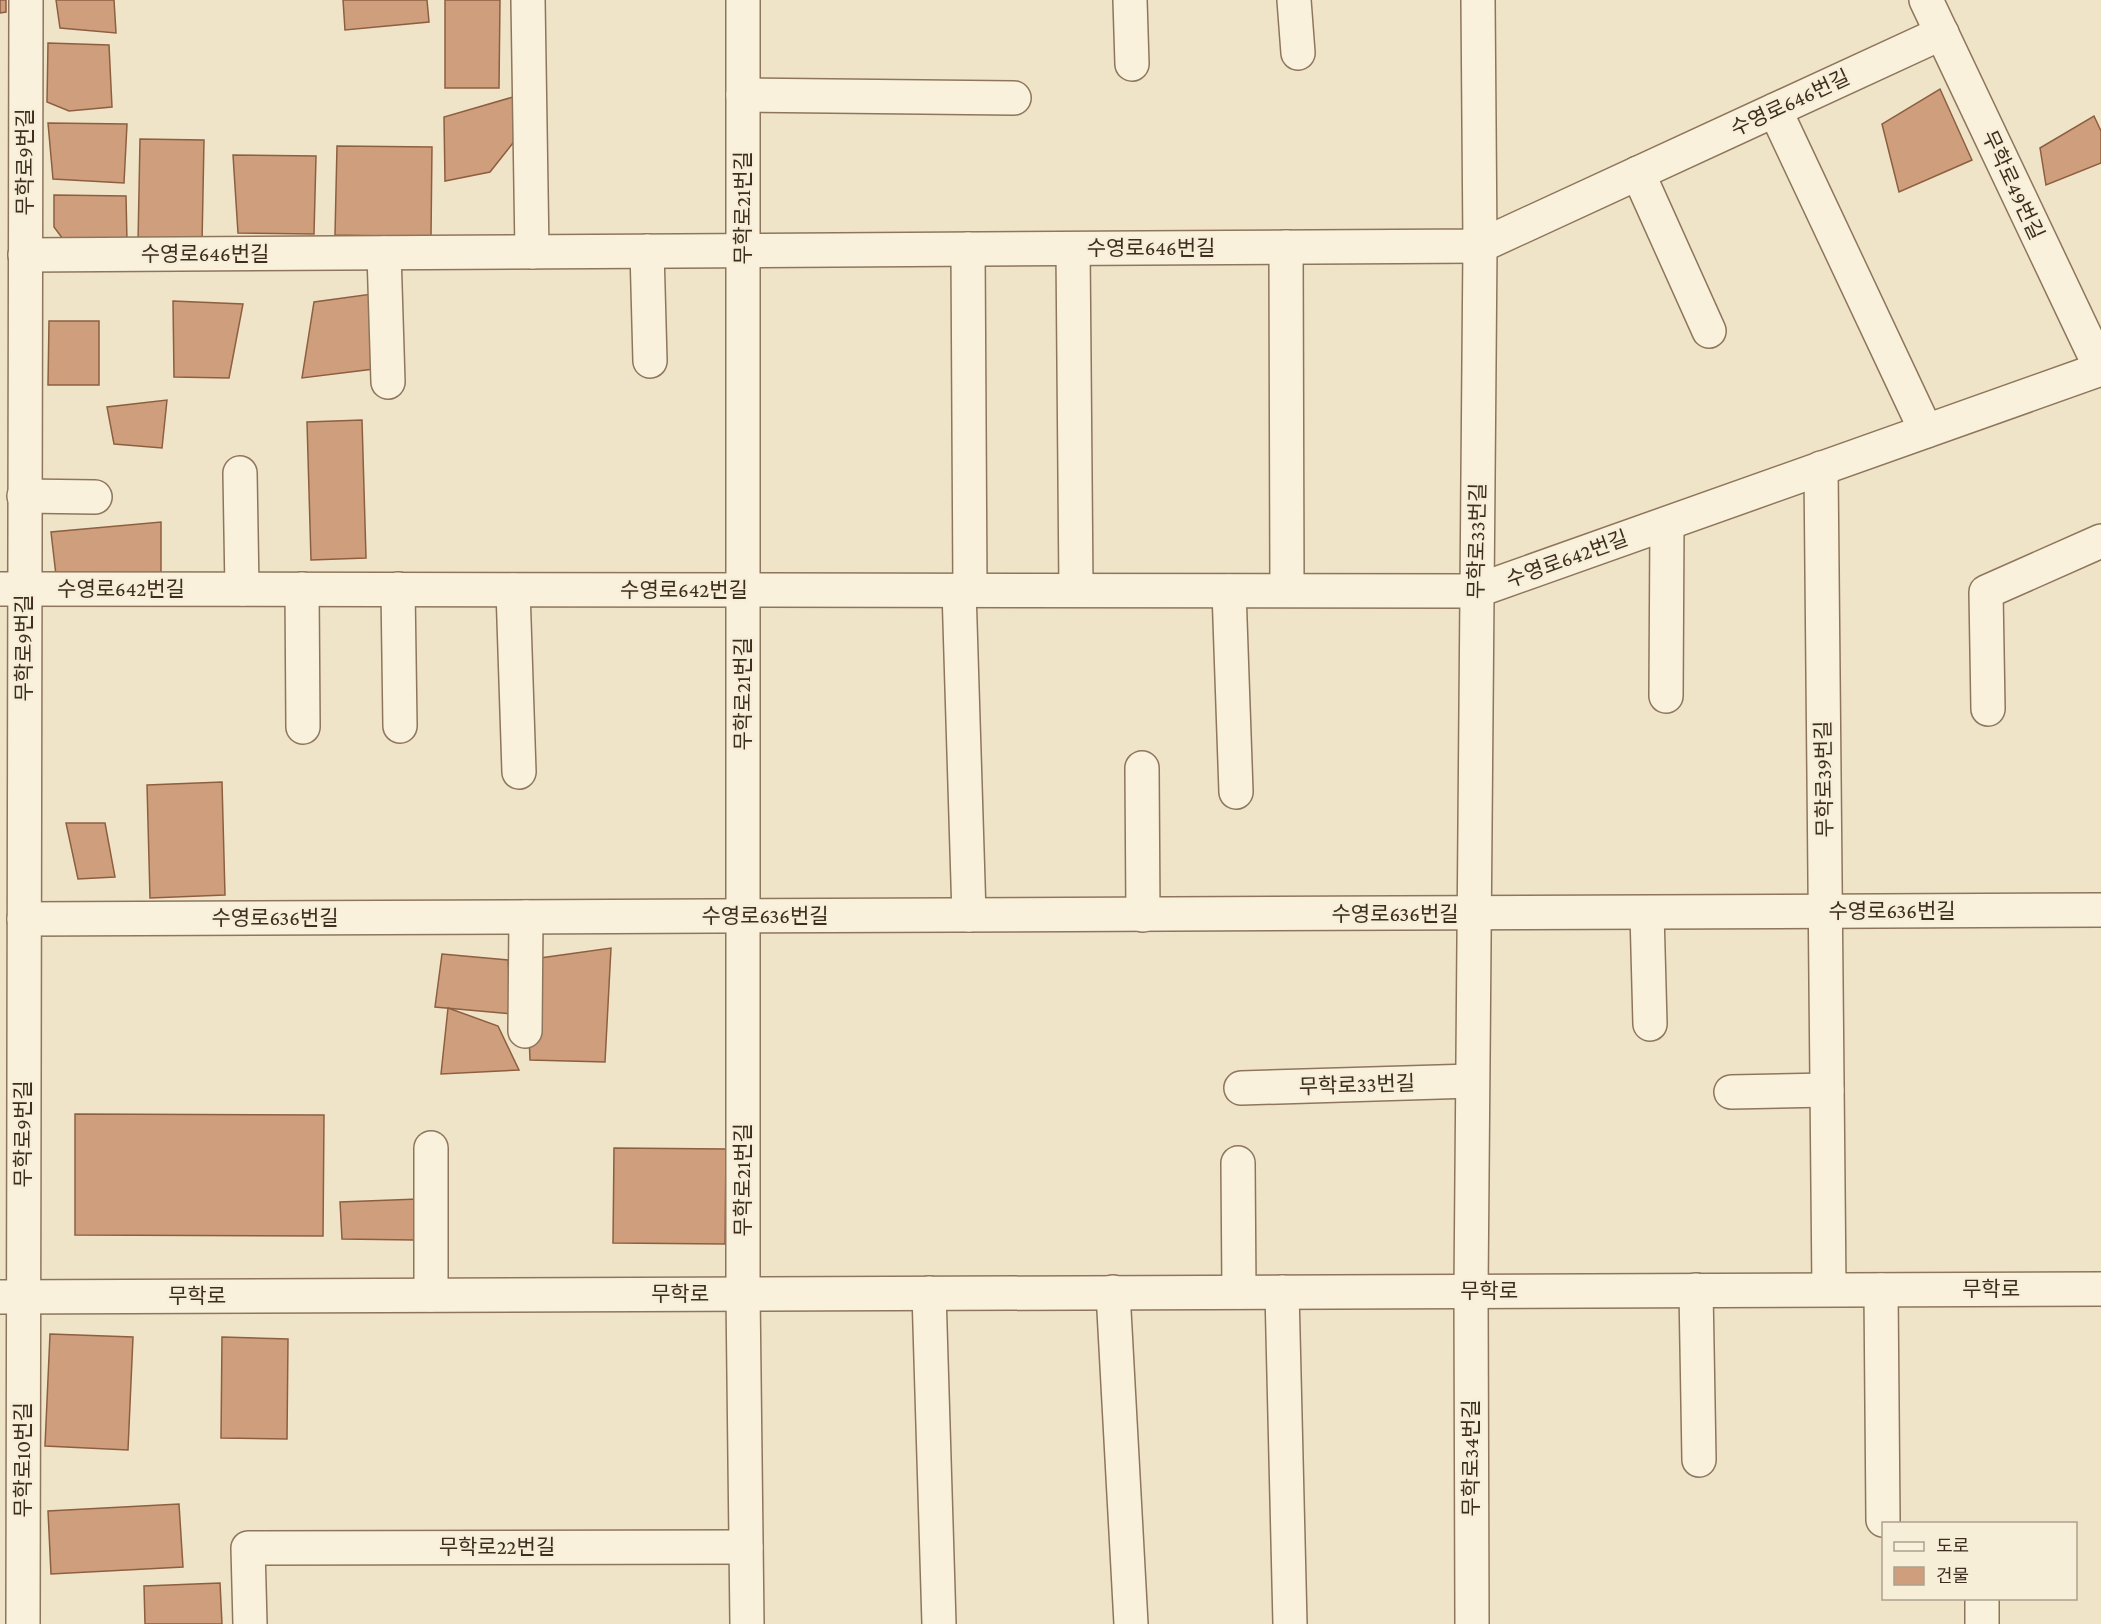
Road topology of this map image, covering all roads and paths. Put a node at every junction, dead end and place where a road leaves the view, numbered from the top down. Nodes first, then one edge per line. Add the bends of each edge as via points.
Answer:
1 (26, 0) edge
2 (528, 0) edge
3 (743, 0) edge
4 (1130, 0) edge
5 (1294, 0) edge
6 (1478, 0) edge
7 (1926, 0) edge
8 (1942, 33) junction
9 (1298, 53) dead end
10 (1132, 64) dead end
11 (743, 95) junction
12 (1014, 98) dead end
13 (1775, 110) junction
14 (1638, 173) junction
15 (1480, 246) junction
16 (1286, 247) junction
17 (968, 249) junction
18 (1073, 249) junction
19 (743, 250) junction
20 (647, 251) junction
21 (532, 252) junction
22 (384, 253) junction
23 (25, 255) junction
24 (1709, 331) dead end
25 (650, 362) dead end
26 (2101, 369) edge
27 (388, 382) dead end
28 (1926, 431) junction
29 (1821, 468) junction
30 (240, 473) dead end
31 (24, 496) junction
32 (95, 497) dead end
33 (1667, 524) junction
34 (2101, 541) edge
35 (12, 589) edge
36 (242, 589) junction
37 (302, 589) junction
38 (398, 589) junction
39 (513, 590) junction
40 (743, 590) junction
41 (964, 590) junction
42 (1076, 590) junction
43 (1229, 591) junction
44 (1287, 591) junction
45 (1476, 591) junction
46 (1666, 696) dead end
47 (1988, 709) dead end
48 (400, 726) dead end
49 (303, 727) dead end
50 (1142, 768) dead end
51 (519, 772) dead end
52 (1236, 792) dead end
53 (2101, 910) edge
54 (1825, 912) junction
55 (1474, 913) junction
56 (1647, 913) junction
57 (969, 915) junction
58 (1143, 915) junction
59 (744, 916) junction
60 (526, 917) junction
61 (24, 919) junction
62 (1650, 1024) dead end
63 (525, 1031) dead end
64 (1472, 1082) junction
65 (1241, 1088) dead end
66 (1827, 1090) junction
67 (1731, 1092) dead end
68 (431, 1148) dead end
69 (1238, 1163) dead end
70 (2101, 1288) edge
71 (1828, 1289) junction
72 (1696, 1290) junction
73 (1881, 1290) junction
74 (1471, 1291) junction
75 (1113, 1292) junction
76 (1239, 1292) junction
77 (1282, 1292) junction
78 (929, 1293) junction
79 (743, 1294) junction
80 (430, 1295) junction
81 (11, 1296) edge
82 (1699, 1461) dead end
83 (1883, 1521) dead end
84 (746, 1547) junction
85 (1982, 1600) edge
86 (23, 1624) edge
87 (250, 1624) edge
88 (747, 1624) edge
89 (939, 1624) edge
90 (1131, 1624) edge
91 (1290, 1624) edge
92 (1472, 1624) edge
93 (1982, 1624) edge

1 - 23 street, 무학로9번길
2 - 21 street
3 - 11 street, 무학로21번길
4 - 10 street
5 - 9 street
6 - 15 street, 무학로33번길
7 - 8 street, 무학로49번길
8 - 13 street, 수영로646번길
8 - 26 street, 무학로49번길
11 - 12 street
11 - 19 street, 무학로21번길
13 - 14 street, 수영로646번길
13 - 28 street
14 - 15 street, 수영로646번길
14 - 24 street
15 - 16 street, 수영로646번길
15 - 45 street, 무학로33번길
16 - 18 street, 수영로646번길
16 - 44 street
17 - 18 street, 수영로646번길
17 - 19 street, 수영로646번길
17 - 41 street
18 - 42 street
19 - 20 street, 수영로646번길
19 - 40 street, 무학로21번길
20 - 21 street, 수영로646번길
20 - 25 street
21 - 22 street, 수영로646번길
22 - 23 street, 수영로646번길
22 - 27 street
23 - 31 street, 무학로9번길
26 - 28 street, 수영로642번길
28 - 29 street, 수영로642번길
29 - 33 street, 수영로642번길
29 - 54 street, 무학로39번길
30 - 36 street
31 - 32 street
31 - 35 street, 무학로9번길
33 - 45 street, 수영로642번길
33 - 46 street
34 - 47 street via 1986,592
35 - 36 street, 수영로642번길
35 - 61 street, 무학로9번길
36 - 37 street, 수영로642번길
37 - 38 street, 수영로642번길
37 - 49 street
38 - 39 street, 수영로642번길
38 - 48 street
39 - 40 street, 수영로642번길
39 - 51 street
40 - 41 street, 수영로642번길
40 - 59 street, 무학로21번길
41 - 42 street, 수영로642번길
41 - 57 street
42 - 43 street, 수영로642번길
43 - 44 street, 수영로642번길
43 - 52 street
44 - 45 street, 수영로642번길
45 - 55 street, 무학로33번길
50 - 58 street
53 - 54 street, 수영로636번길
54 - 56 street, 수영로636번길
54 - 66 street, 무학로39번길
55 - 56 street, 수영로636번길
55 - 58 street, 수영로636번길
55 - 64 street, 무학로33번길
56 - 62 street
57 - 58 street, 수영로636번길
57 - 59 street, 수영로636번길
59 - 60 street, 수영로636번길
59 - 79 street, 무학로21번길
60 - 61 street, 수영로636번길
60 - 63 street
61 - 81 street, 무학로9번길
64 - 65 street, 무학로33번길
64 - 74 street, 무학로33번길
66 - 67 street
66 - 71 street, 무학로39번길
68 - 80 street
69 - 76 street
70 - 73 street, 무학로
71 - 72 street, 무학로
71 - 73 street, 무학로
72 - 74 street, 무학로
72 - 82 street
73 - 83 street
74 - 77 street, 무학로
74 - 92 street, 무학로34번길
75 - 76 street, 무학로
75 - 78 street, 무학로
75 - 90 street
76 - 77 street, 무학로
77 - 91 street
78 - 79 street, 무학로
78 - 89 street
79 - 80 street, 무학로
79 - 84 street
80 - 81 street, 무학로
81 - 86 street, 무학로10번길
84 - 87 street, 무학로22번길 via 248,1548
84 - 88 street
85 - 93 street

